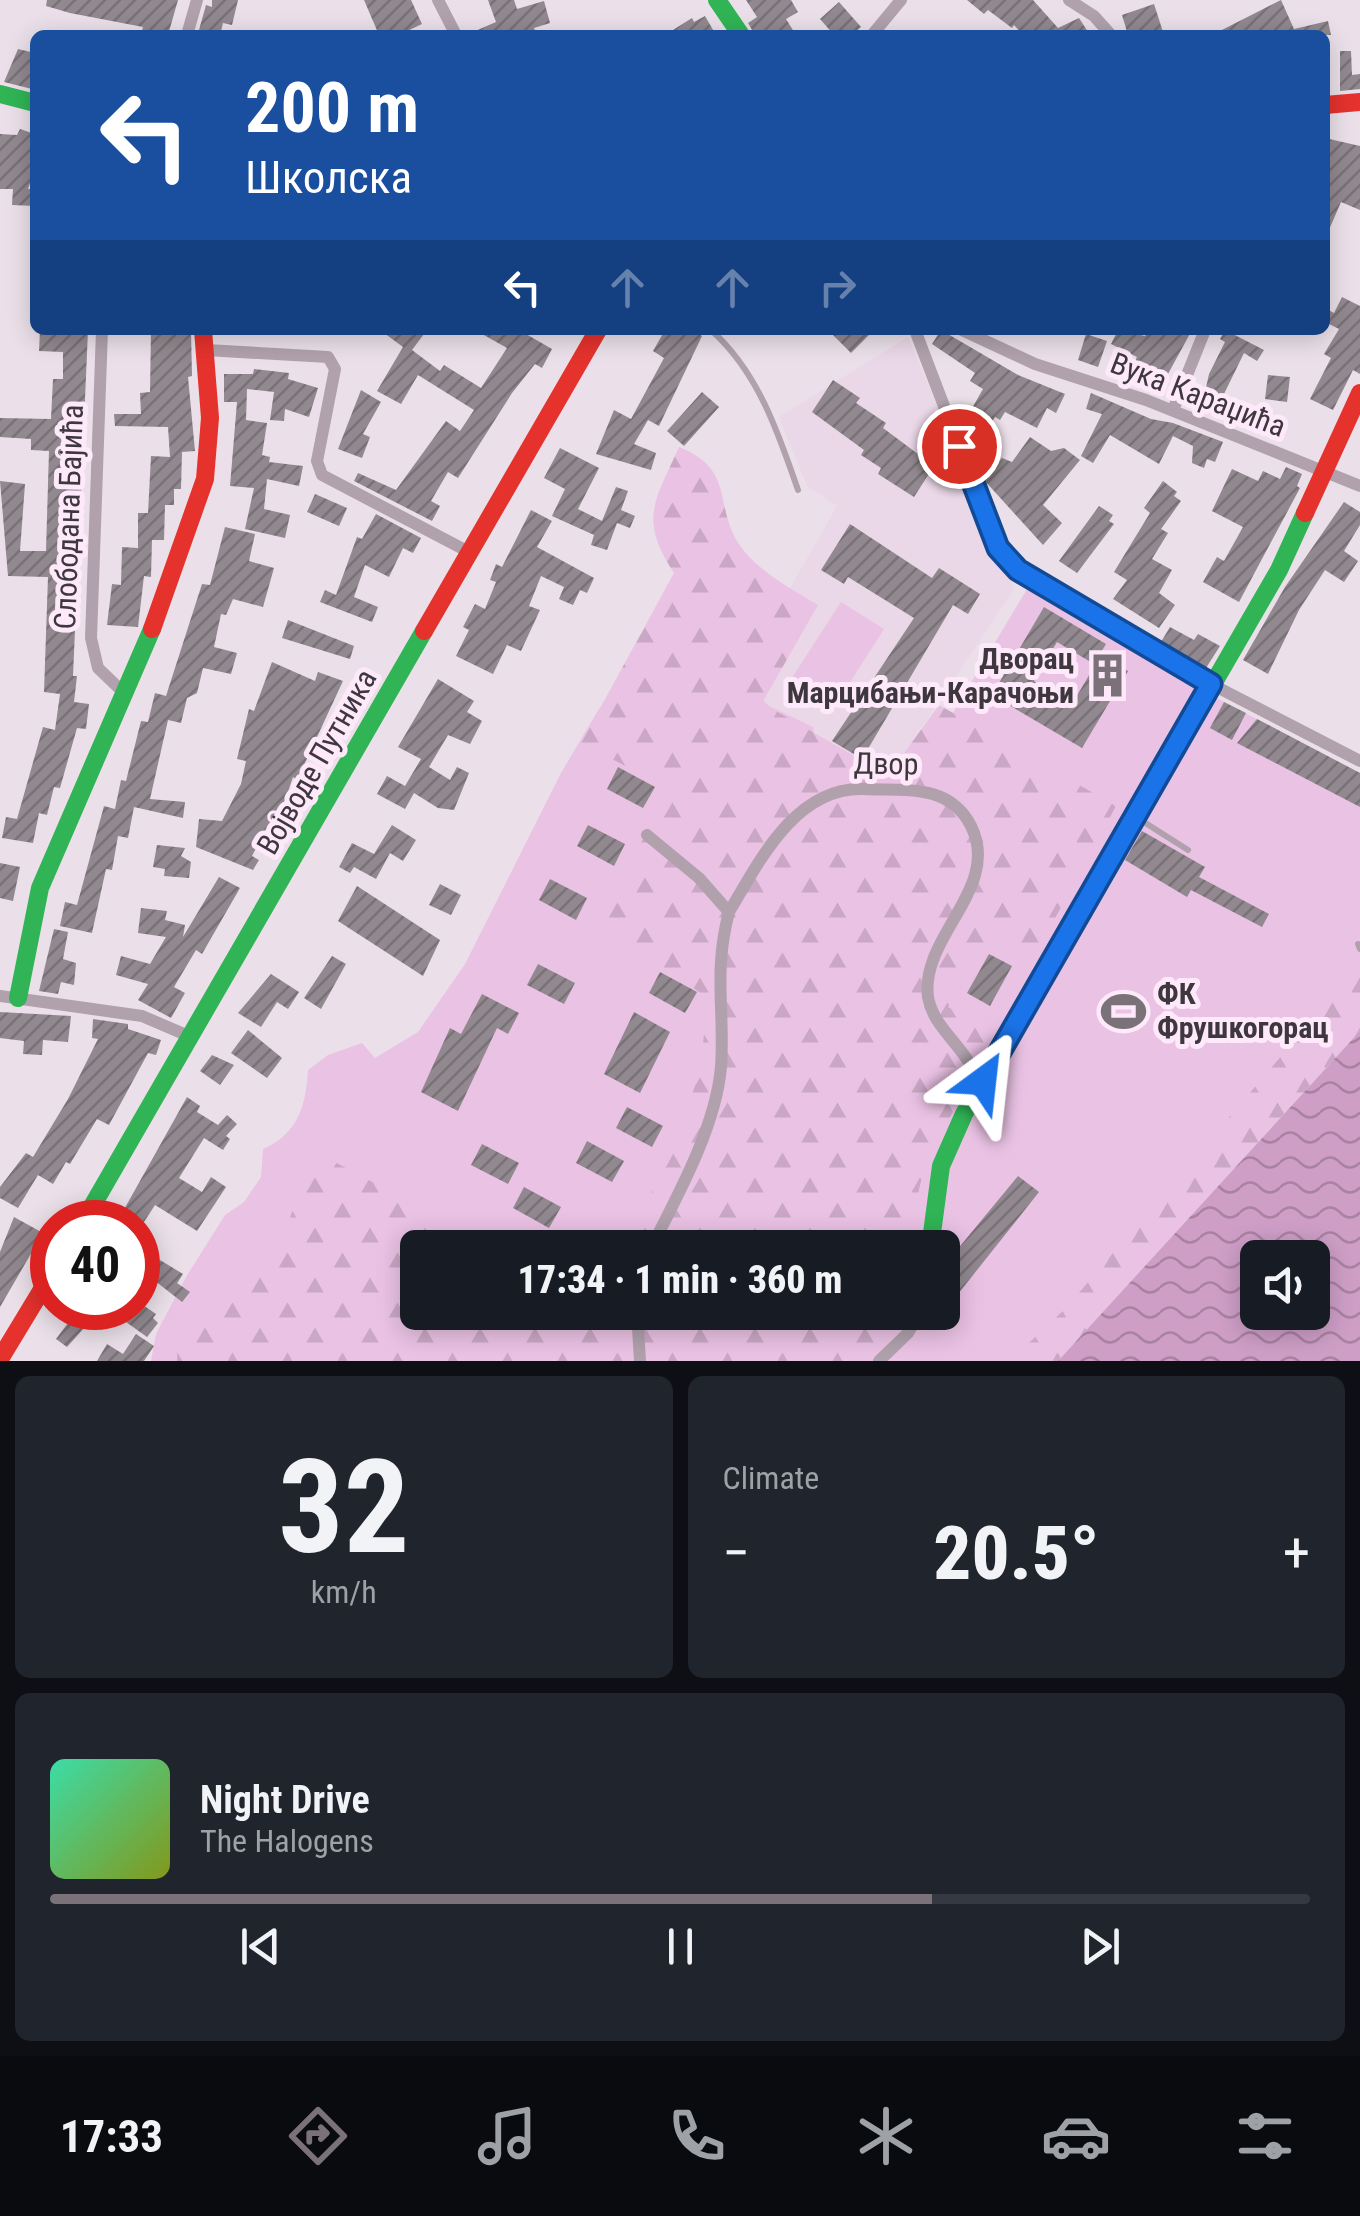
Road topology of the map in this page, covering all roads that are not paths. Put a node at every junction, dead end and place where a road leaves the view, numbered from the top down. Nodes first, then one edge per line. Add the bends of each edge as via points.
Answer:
1 (197, 0) edge
2 (438, 0) edge
3 (717, 0) edge
4 (900, 0) edge
5 (1068, 0) edge
6 (188, 30) edge
7 (453, 30) edge
8 (738, 30) edge
9 (876, 30) edge
10 (1107, 30) edge
11 (0, 94) edge
12 (30, 102) edge
13 (1360, 102) edge
14 (1330, 105) edge
15 (102, 335) edge
16 (204, 335) edge
17 (595, 335) edge
18 (716, 335) edge
19 (917, 335) edge
20 (973, 335) edge
21 (1203, 335) edge
22 (206, 350) junction
23 (1360, 393) edge
24 (1173, 410) junction
25 (1325, 469) junction
26 (1360, 486) edge
27 (798, 490) dead end
28 (469, 552) junction
29 (1211, 684) junction
30 (124, 694) junction
31 (1360, 760) edge
32 (1135, 817) junction
33 (647, 835) dead end
34 (1188, 850) dead end
35 (730, 912) junction
36 (9, 997) edge
37 (191, 1037) junction
38 (977, 1092) junction
39 (96, 1200) edge
40 (658, 1230) edge
41 (932, 1230) edge
42 (30, 1309) edge
43 (638, 1330) edge
44 (910, 1330) edge
45 (0, 1359) edge
46 (640, 1361) edge
47 (879, 1361) edge

1 - 6 street
2 - 7 street
3 - 8 street
4 - 9 street
5 - 10 street
11 - 12 street
13 - 14 street
15 - 30 street, Слободана Бајића via 91,638 103,676
16 - 22 street
17 - 28 street, Војводе Путника
18 - 27 lane via 738,358 766,408
19 - 29 street via 998,548 1018,570
20 - 24 street, Вука Караџића via 1035,364
21 - 24 street
22 - 28 street via 326,355 336,369 317,461 322,475
22 - 30 street via 210,418 204,479
23 - 25 street
24 - 25 street, Вука Караџића
25 - 26 street, Вука Караџића
25 - 29 street via 1279,570
28 - 37 street, Војводе Путника
29 - 31 street
29 - 32 street
30 - 36 street via 40,888
32 - 34 lane
32 - 38 street
33 - 35 street
35 - 38 street, Двор via 790,822 824,796 913,790 955,804 973,831 978,859 927,980 933,1014 972,1067
35 - 40 street via 718,978 717,1087
36 - 37 street via 142,1016
37 - 39 street, Војводе Путника
38 - 41 street via 941,1166
42 - 45 street
43 - 46 street
44 - 47 street

